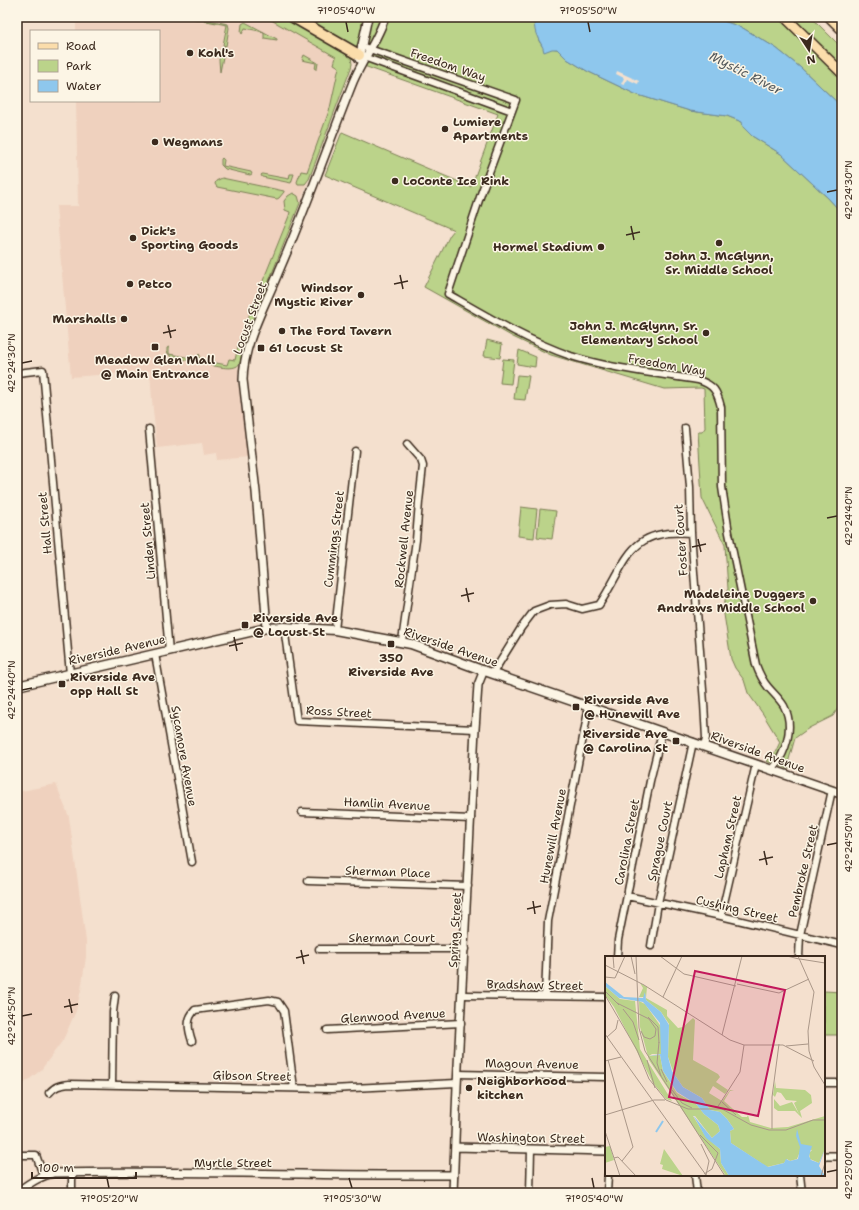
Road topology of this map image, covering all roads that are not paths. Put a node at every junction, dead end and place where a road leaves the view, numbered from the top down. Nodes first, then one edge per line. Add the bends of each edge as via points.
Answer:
1 (293, 17) edge
2 (368, 17) edge
3 (385, 17) edge
4 (785, 17) edge
5 (831, 17) edge
6 (842, 28) edge
7 (370, 49) junction
8 (362, 53) junction
9 (842, 73) edge
10 (512, 111) junction
11 (17, 373) edge
12 (684, 428) dead end
13 (149, 429) dead end
14 (407, 444) dead end
15 (355, 451) dead end
16 (691, 533) junction
17 (284, 627) junction
18 (267, 628) junction
19 (335, 630) junction
20 (402, 641) junction
21 (169, 651) junction
22 (155, 654) junction
23 (484, 670) junction
24 (70, 674) junction
25 (494, 674) junction
26 (17, 686) edge
27 (589, 706) junction
28 (475, 729) junction
29 (662, 732) junction
30 (693, 742) junction
31 (704, 746) junction
32 (756, 764) junction
33 (772, 770) junction
34 (832, 790) junction
35 (842, 794) edge
36 (302, 812) dead end
37 (471, 819) junction
38 (192, 862) dead end
39 (308, 881) dead end
40 (468, 886) junction
41 (627, 896) junction
42 (658, 903) junction
43 (721, 916) junction
44 (800, 935) junction
45 (842, 945) edge
46 (651, 946) dead end
47 (319, 949) dead end
48 (465, 949) junction
49 (617, 956) edge
50 (799, 956) edge
51 (463, 994) junction
52 (115, 996) dead end
53 (544, 996) junction
54 (605, 997) edge
55 (461, 1023) junction
56 (327, 1030) dead end
57 (192, 1041) dead end
58 (458, 1074) junction
59 (605, 1077) edge
60 (458, 1083) junction
61 (825, 1083) edge
62 (842, 1083) edge
63 (112, 1085) junction
64 (294, 1088) junction
65 (49, 1093) dead end
66 (455, 1147) junction
67 (531, 1149) junction
68 (605, 1151) edge
69 (17, 1155) edge
70 (825, 1156) edge
71 (842, 1156) edge
72 (72, 1172) junction
73 (43, 1175) junction
74 (454, 1175) junction
75 (608, 1176) edge
76 (695, 1176) edge
77 (800, 1176) edge
78 (17, 1192) edge
79 (72, 1193) edge
80 (453, 1193) edge
81 (530, 1193) edge
82 (607, 1193) edge
83 (697, 1193) edge
84 (802, 1193) edge

1 - 8 highway
2 - 8 street, Locust Street
3 - 7 street, Locust Street
4 - 9 main road
5 - 6 highway
7 - 8 street, Locust Street
7 - 8 street, Freedom Way
7 - 10 street, Freedom Way via 516,100
8 - 10 street, Freedom Way
8 - 18 street, Locust Street via 356,77 253,333 243,372
10 - 33 street, Freedom Way via 448,294 524,336 565,353 616,367 698,380 708,383 714,390 721,407 720,469 725,512 756,665 763,680 784,706 788,717 786,747
11 - 24 street, Hall Street via 44,370
12 - 16 street, Foster Court via 690,487
13 - 21 street, Linden Street
14 - 20 street, Rockwell Avenue via 423,466
15 - 19 street, Cummings Street
16 - 25 street via 659,534 643,540 632,550 598,605 582,609 566,604 550,605 534,611
16 - 31 street, Foster Court via 704,703
17 - 18 main road, Riverside Avenue
17 - 19 main road, Riverside Avenue
17 - 28 street, Ross Street via 297,721
18 - 21 main road, Riverside Avenue
19 - 20 main road, Riverside Avenue
20 - 23 main road, Riverside Avenue
21 - 22 main road, Riverside Avenue
22 - 24 main road, Riverside Avenue
22 - 38 street, Sycamore Avenue
23 - 25 main road, Riverside Avenue
23 - 28 street, Spring Street via 478,680
24 - 26 main road, Riverside Avenue
25 - 27 main road, Riverside Avenue
27 - 29 main road, Riverside Avenue
27 - 53 street, Hunewill Avenue via 548,921
28 - 37 street, Spring Street
29 - 30 main road, Riverside Avenue
29 - 41 street, Carolina Street
30 - 31 main road, Riverside Avenue
30 - 42 street, Sprague Court
31 - 32 main road, Riverside Avenue
32 - 33 main road, Riverside Avenue
32 - 43 street, Lapham Street
33 - 34 main road, Riverside Avenue
34 - 35 main road, Riverside Avenue
34 - 44 street, Pembroke Street
36 - 37 street, Hamlin Avenue
37 - 40 street, Spring Street
39 - 40 street, Sherman Place
40 - 48 street, Spring Street
41 - 42 street, Cushing Street
41 - 49 street, Carolina Street
42 - 43 street, Cushing Street
42 - 46 street, Sprague Court
43 - 44 street, Cushing Street
44 - 45 street, Cushing Street
44 - 50 street, Pembroke Street
47 - 48 street, Sherman Court
48 - 51 street, Spring Street
51 - 53 street, Bradshaw Street
51 - 55 street, Spring Street
52 - 63 street
53 - 54 street, Bradshaw Street
55 - 56 street, Glenwood Avenue
55 - 58 street, Spring Street
57 - 64 street via 189,1022 195,1010 269,1000 278,1002 284,1011 288,1031
58 - 59 street, Magoun Avenue
58 - 60 street, Spring Street
60 - 64 street, Gibson Street via 331,1089
60 - 66 street, Spring Street
61 - 62 street
63 - 64 street, Gibson Street
63 - 65 street, Gibson Street via 61,1085
66 - 67 street, Washington Street
66 - 74 street, Spring Street
67 - 68 street, Washington Street
67 - 81 street
69 - 73 street via 36,1155
70 - 71 street
72 - 73 street, Myrtle Street
72 - 74 street, Myrtle Street
72 - 79 street
73 - 78 street, Myrtle Street
74 - 80 street, Spring Street
75 - 82 street
76 - 83 street
77 - 84 street

